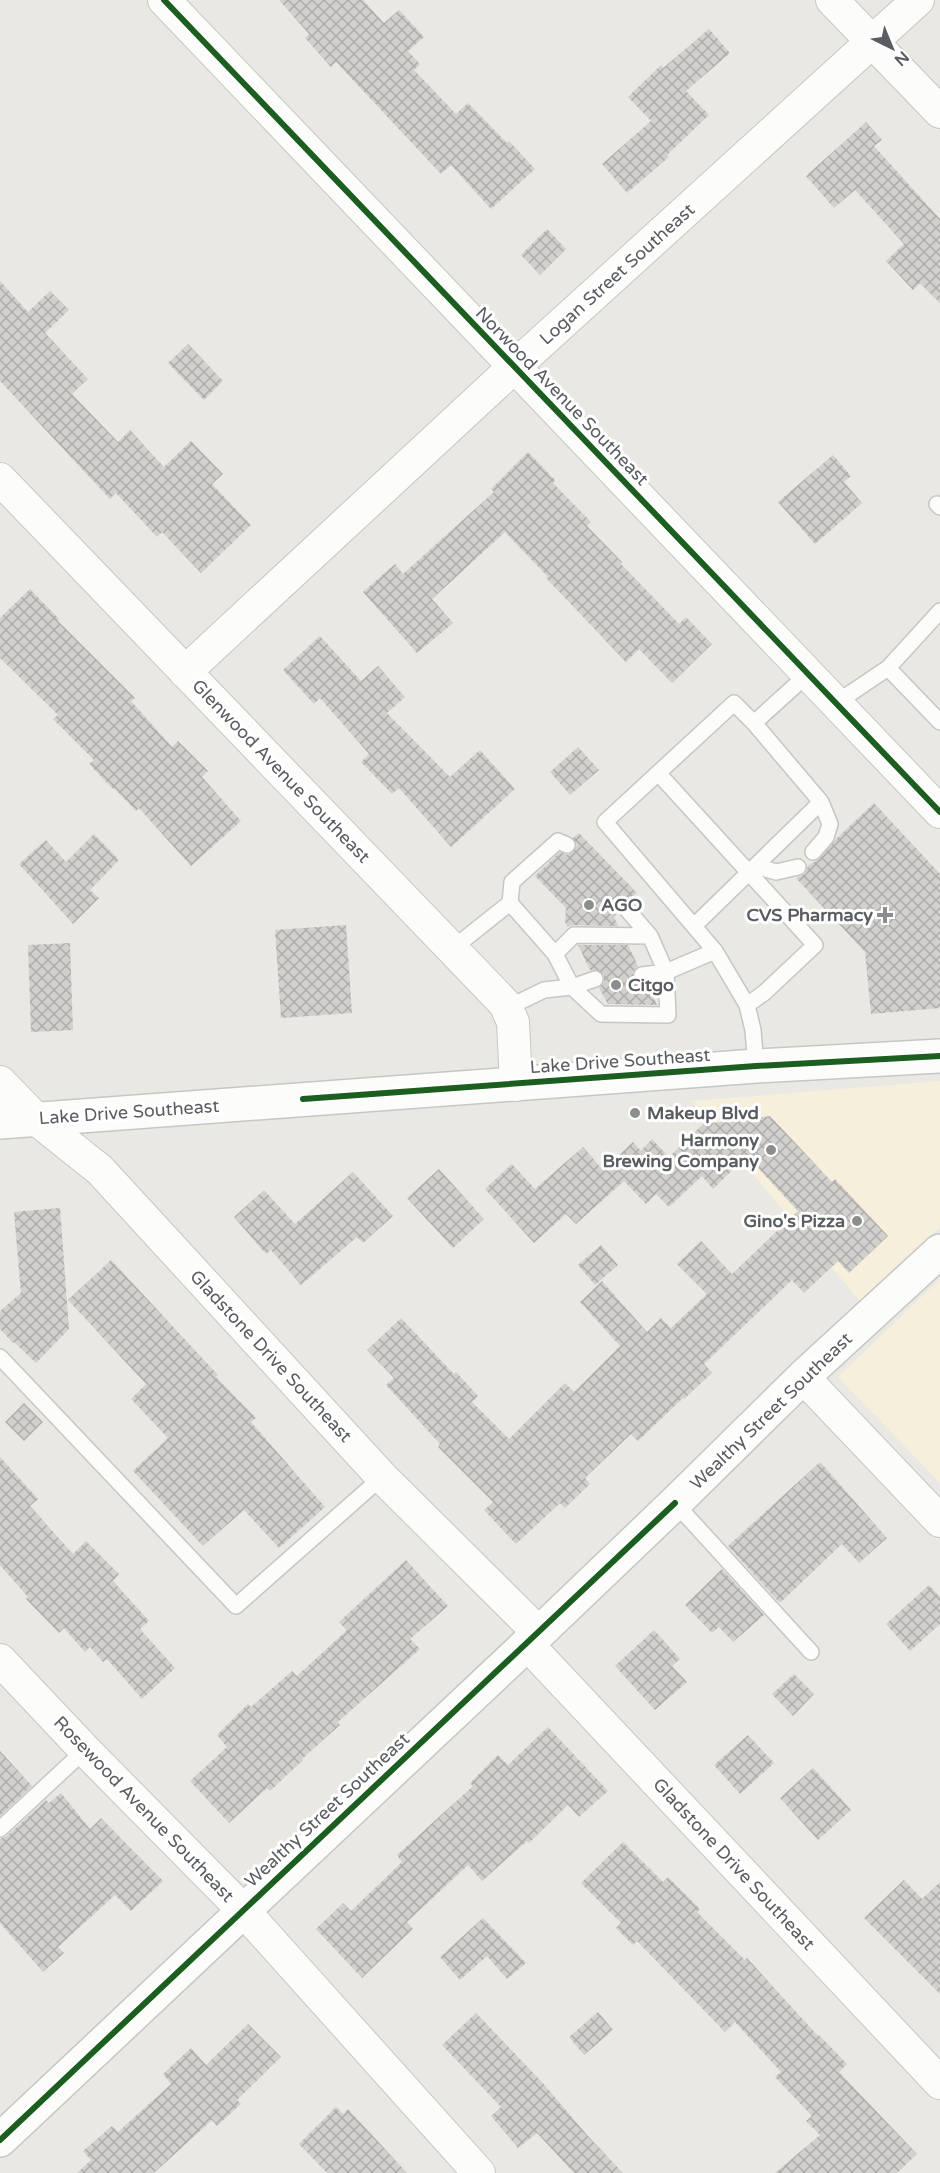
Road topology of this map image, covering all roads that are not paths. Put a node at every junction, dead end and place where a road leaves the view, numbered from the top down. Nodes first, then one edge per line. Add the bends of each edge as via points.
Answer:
1 (164, 0) edge
2 (832, 0) edge
3 (918, 0) edge
4 (872, 41) junction
5 (940, 112) edge
6 (514, 367) junction
7 (0, 479) edge
8 (940, 611) edge
9 (888, 668) junction
10 (185, 672) junction
11 (808, 674) junction
12 (836, 703) junction
13 (940, 722) edge
14 (754, 723) junction
15 (658, 773) junction
16 (820, 802) junction
17 (940, 812) edge
18 (567, 845) dead end
19 (813, 852) dead end
20 (798, 867) dead end
21 (752, 869) junction
22 (510, 903) junction
23 (624, 906) dead end
24 (694, 926) junction
25 (650, 936) junction
26 (452, 949) junction
27 (715, 951) junction
28 (555, 954) junction
29 (666, 972) junction
30 (642, 975) dead end
31 (595, 980) dead end
32 (572, 987) junction
33 (747, 1005) junction
34 (507, 1008) junction
35 (940, 1056) edge
36 (756, 1066) junction
37 (0, 1082) edge
38 (516, 1084) junction
39 (36, 1119) junction
40 (0, 1122) edge
41 (940, 1251) edge
42 (0, 1357) edge
43 (803, 1377) junction
44 (382, 1477) junction
45 (675, 1503) junction
46 (940, 1521) edge
47 (533, 1639) junction
48 (811, 1652) dead end
49 (0, 1660) edge
50 (85, 1750) junction
51 (0, 1829) edge
52 (243, 1910) junction
53 (940, 2083) edge
54 (0, 2140) edge
55 (479, 2173) edge

1 - 6 street, Norwood Avenue Southeast
2 - 4 street
3 - 4 street, Logan Street Southeast
4 - 5 street
4 - 6 street, Logan Street Southeast
6 - 10 street, Logan Street Southeast
6 - 11 street, Norwood Avenue Southeast
7 - 10 street, Glenwood Avenue Southeast
8 - 9 lane
9 - 12 lane
9 - 13 lane
10 - 26 street, Glenwood Avenue Southeast
11 - 12 street, Norwood Avenue Southeast
11 - 14 lane
12 - 17 street, Norwood Avenue Southeast
14 - 15 lane via 734,703
14 - 16 lane
15 - 21 lane
15 - 24 lane via 605,822
16 - 19 lane via 830,824 826,837
16 - 21 lane
18 - 22 lane via 558,841 512,882
20 - 21 lane via 776,872
21 - 24 lane
21 - 33 lane via 815,945
22 - 26 lane
22 - 28 lane
23 - 25 lane
24 - 27 lane
25 - 28 lane via 574,935
25 - 29 lane
26 - 34 street, Glenwood Avenue Southeast
27 - 29 lane
27 - 33 lane
28 - 32 lane
29 - 30 lane
29 - 32 lane via 668,1016 601,1014
31 - 32 lane
32 - 34 lane via 544,990
33 - 36 lane
34 - 38 street, Glenwood Avenue Southeast via 513,1022
35 - 36 main road, Lake Drive Southeast
36 - 38 main road, Lake Drive Southeast
37 - 39 street, Gladstone Drive Southeast
38 - 39 main road, Lake Drive Southeast
39 - 40 main road, Lake Drive Southeast
39 - 44 street, Gladstone Drive Southeast via 100,1170
41 - 43 main road, Wealthy Street Southeast
42 - 44 lane via 236,1606
43 - 45 main road, Wealthy Street Southeast
43 - 46 street
44 - 47 street, Gladstone Drive Southeast
45 - 47 main road, Wealthy Street Southeast
45 - 48 lane
47 - 52 main road, Wealthy Street Southeast
47 - 53 street, Gladstone Drive Southeast
49 - 50 street, Rosewood Avenue Southeast
50 - 51 lane
50 - 52 street, Rosewood Avenue Southeast
52 - 54 main road, Wealthy Street Southeast
52 - 55 street, Rosewood Avenue Southeast

